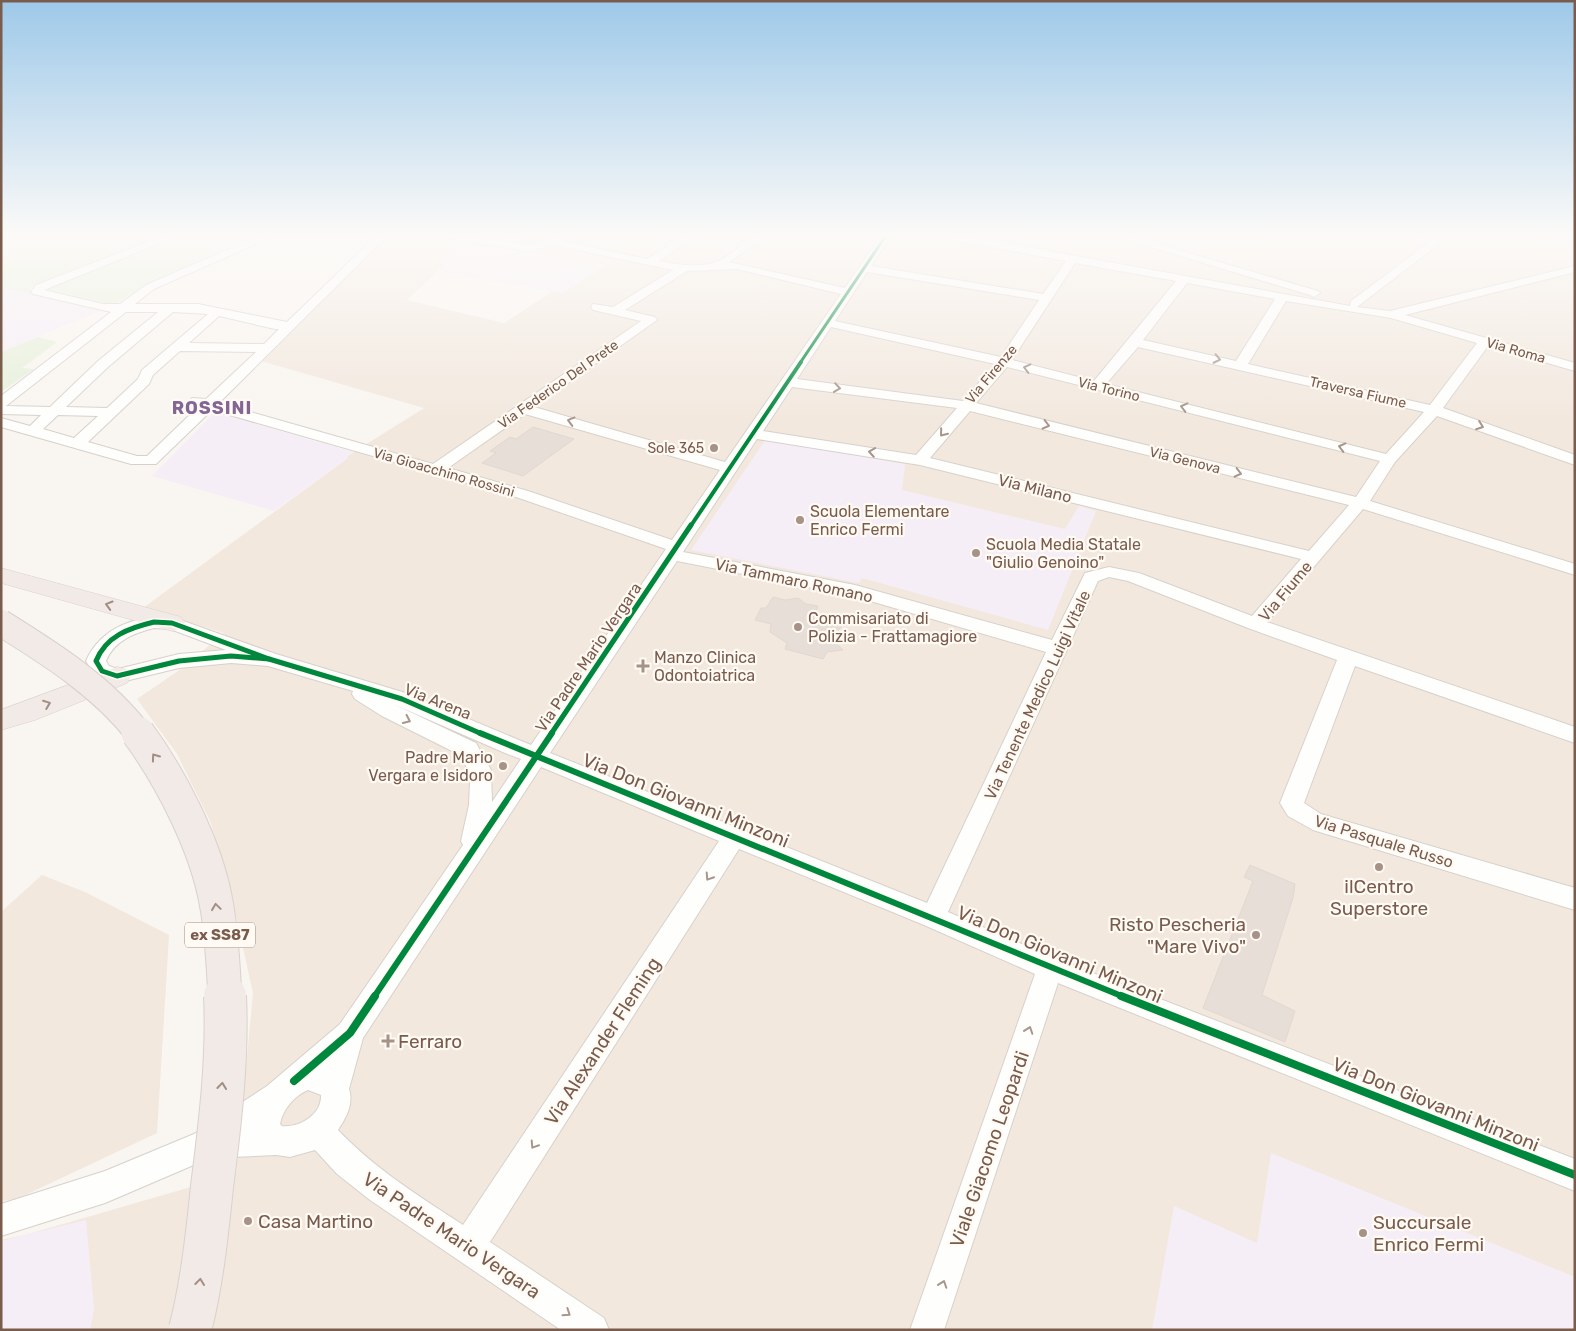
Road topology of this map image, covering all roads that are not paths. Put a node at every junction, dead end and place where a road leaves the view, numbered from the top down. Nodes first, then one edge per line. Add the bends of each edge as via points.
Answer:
1 (50, 296) edge
2 (139, 296) edge
3 (305, 296) edge
4 (321, 296) edge
5 (639, 296) edge
6 (845, 296) edge
7 (1036, 296) edge
8 (1171, 296) edge
9 (1272, 296) edge
10 (1328, 296) edge
11 (1366, 296) edge
12 (1464, 296) edge
13 (1048, 298) joint
14 (1282, 298) junction
15 (1355, 304) junction
16 (597, 307) dead end
17 (124, 308) junction
18 (170, 308) junction
19 (615, 311) junction
20 (217, 312) junction
21 (1390, 314) junction
22 (828, 323) junction
23 (275, 325) junction
24 (290, 326) junction
25 (1485, 340) junction
26 (1135, 342) junction
27 (176, 347) junction
28 (254, 353) junction
29 (1004, 362) junction
30 (1241, 364) junction
31 (1575, 367) edge
32 (788, 382) junction
33 (1097, 386) junction
34 (1, 403) edge
35 (203, 403) junction
36 (965, 405) junction
37 (524, 408) junction
38 (1, 410) edge
39 (1434, 410) junction
40 (54, 411) junction
41 (112, 412) junction
42 (1, 422) edge
43 (33, 431) junction
44 (753, 434) junction
45 (78, 444) junction
46 (1389, 459) junction
47 (136, 460) junction
48 (920, 460) junction
49 (1575, 460) edge
50 (730, 468) junction
51 (434, 470) junction
52 (1360, 503) junction
53 (674, 551) junction
54 (1313, 557) junction
55 (1575, 570) edge
56 (1, 575) edge
57 (1, 623) edge
58 (172, 623) junction
59 (1255, 624) junction
60 (1060, 649) junction
61 (1348, 657) junction
62 (269, 659) junction
63 (117, 676) junction
64 (335, 678) junction
65 (1, 720) edge
66 (1575, 735) edge
67 (536, 756) junction
68 (735, 836) junction
69 (469, 855) junction
70 (1575, 898) edge
71 (934, 917) junction
72 (1050, 968) junction
73 (350, 1033) junction
74 (283, 1089) junction
75 (336, 1089) junction
76 (318, 1131) junction
77 (276, 1140) junction
78 (205, 1144) junction
79 (1575, 1175) edge
80 (1, 1220) edge
81 (468, 1247) junction
82 (190, 1330) edge
83 (592, 1330) edge
84 (927, 1330) edge

1 - 17 street via 103,308
2 - 17 street
3 - 23 street
4 - 24 street
5 - 19 street
6 - 22 street, Via Padre Mario Vergara
7 - 13 street
8 - 26 street
9 - 14 street
10 - 15 street, Via Roma
11 - 15 street
12 - 21 street
13 - 29 street, Via Firenze
14 - 21 street via 1353,312
14 - 30 street
15 - 21 street, Via Roma
16 - 19 street
17 - 18 street
17 - 34 street
18 - 20 street
18 - 40 street via 103,364
19 - 37 street, Via Federico Del Prete via 651,320
20 - 23 street
20 - 27 street
21 - 25 street, Via Roma
22 - 29 street, Via Torino
22 - 32 street, Via Padre Mario Vergara
23 - 24 street
23 - 28 street
24 - 28 street via 267,348
25 - 31 street, Via Roma
25 - 39 street, Via Fiume
26 -> 30 street, Traversa Fiume
26 - 33 street
27 - 28 street
27 - 41 street
28 - 35 street
28 - 35 street via 240,359
33 -> 29 street, Via Torino
29 - 36 street, Via Firenze
30 - 39 street, Traversa Fiume
32 -> 36 street, Via Genova
32 - 44 street, Via Padre Mario Vergara
46 -> 33 street, Via Torino
35 - 47 street
35 - 47 street via 151,461
35 - 51 street, Via Gioacchino Rossini
36 -> 48 street, Via Firenze
36 -> 52 street, Via Genova
50 -> 37 street
37 - 51 street, Via Federico Del Prete
38 - 40 street
39 - 46 street, Via Fiume
39 -> 49 street, Traversa Fiume
40 - 41 street
40 - 43 street
41 - 45 street
42 - 43 street
43 - 45 street
48 -> 44 street, Via Milano
44 - 50 street, Via Padre Mario Vergara
45 - 47 street
46 - 52 street, Via Fiume
48 - 54 street, Via Milano
50 - 53 street, Via Padre Mario Vergara
51 - 53 street, Via Gioacchino Rossini via 522,494
52 - 54 street, Via Fiume
52 - 55 street, Via Genova
53 - 60 street, Via Tammaro Romano via 856,591
53 - 67 street, Via Padre Mario Vergara
54 - 59 street, Via Fiume
58 -> 56 highway
82 -> 57 highway, ex SS87, bridge via 200,1288 223,1074 226,990 216,900 191,826 158,761 119,711 67,665
58 - 62 street
58 - 63 street via 154,622 133,627 114,637 101,649 96,661 102,671
59 - 60 street, Via Tenente Medico Luigi Vitale via 1133,577 1109,572 1091,577
59 - 61 street, Via Fiume
60 - 71 street, Via Tenente Medico Luigi Vitale
61 - 66 street, Via Fiume
61 - 70 street, Via Pasquale Russo via 1292,803 1296,810 1313,821
62 - 63 street via 231,656 179,661
62 - 64 street, Via Arena
65 -> 63 highway
64 - 67 street, Via Arena via 402,699
64 -> 69 street, Via Arena via 390,711 468,749 476,758 482,778 481,810
67 - 68 street, Via Don Giovanni Minzoni
67 - 69 street, Via Padre Mario Vergara
68 - 71 street, Via Don Giovanni Minzoni
68 -> 81 street, Via Alexander Fleming
69 - 73 street, Via Padre Mario Vergara
71 - 72 street, Via Don Giovanni Minzoni
72 - 79 street, Via Don Giovanni Minzoni
84 -> 72 street, Viale Giacomo Leopardi
73 - 74 street, Via Padre Mario Vergara
73 - 75 street, Via Padre Mario Vergara
74 - 75 street via 308,1076 323,1077
74 - 77 street via 266,1114 266,1122
74 - 78 street, Via Padre Mario Vergara
75 - 76 street via 334,1109
76 - 77 street via 292,1142
76 - 81 street, Via Padre Mario Vergara via 348,1163 381,1189
77 - 78 street
78 - 80 street via 105,1187
81 -> 83 street, Via Padre Mario Vergara

